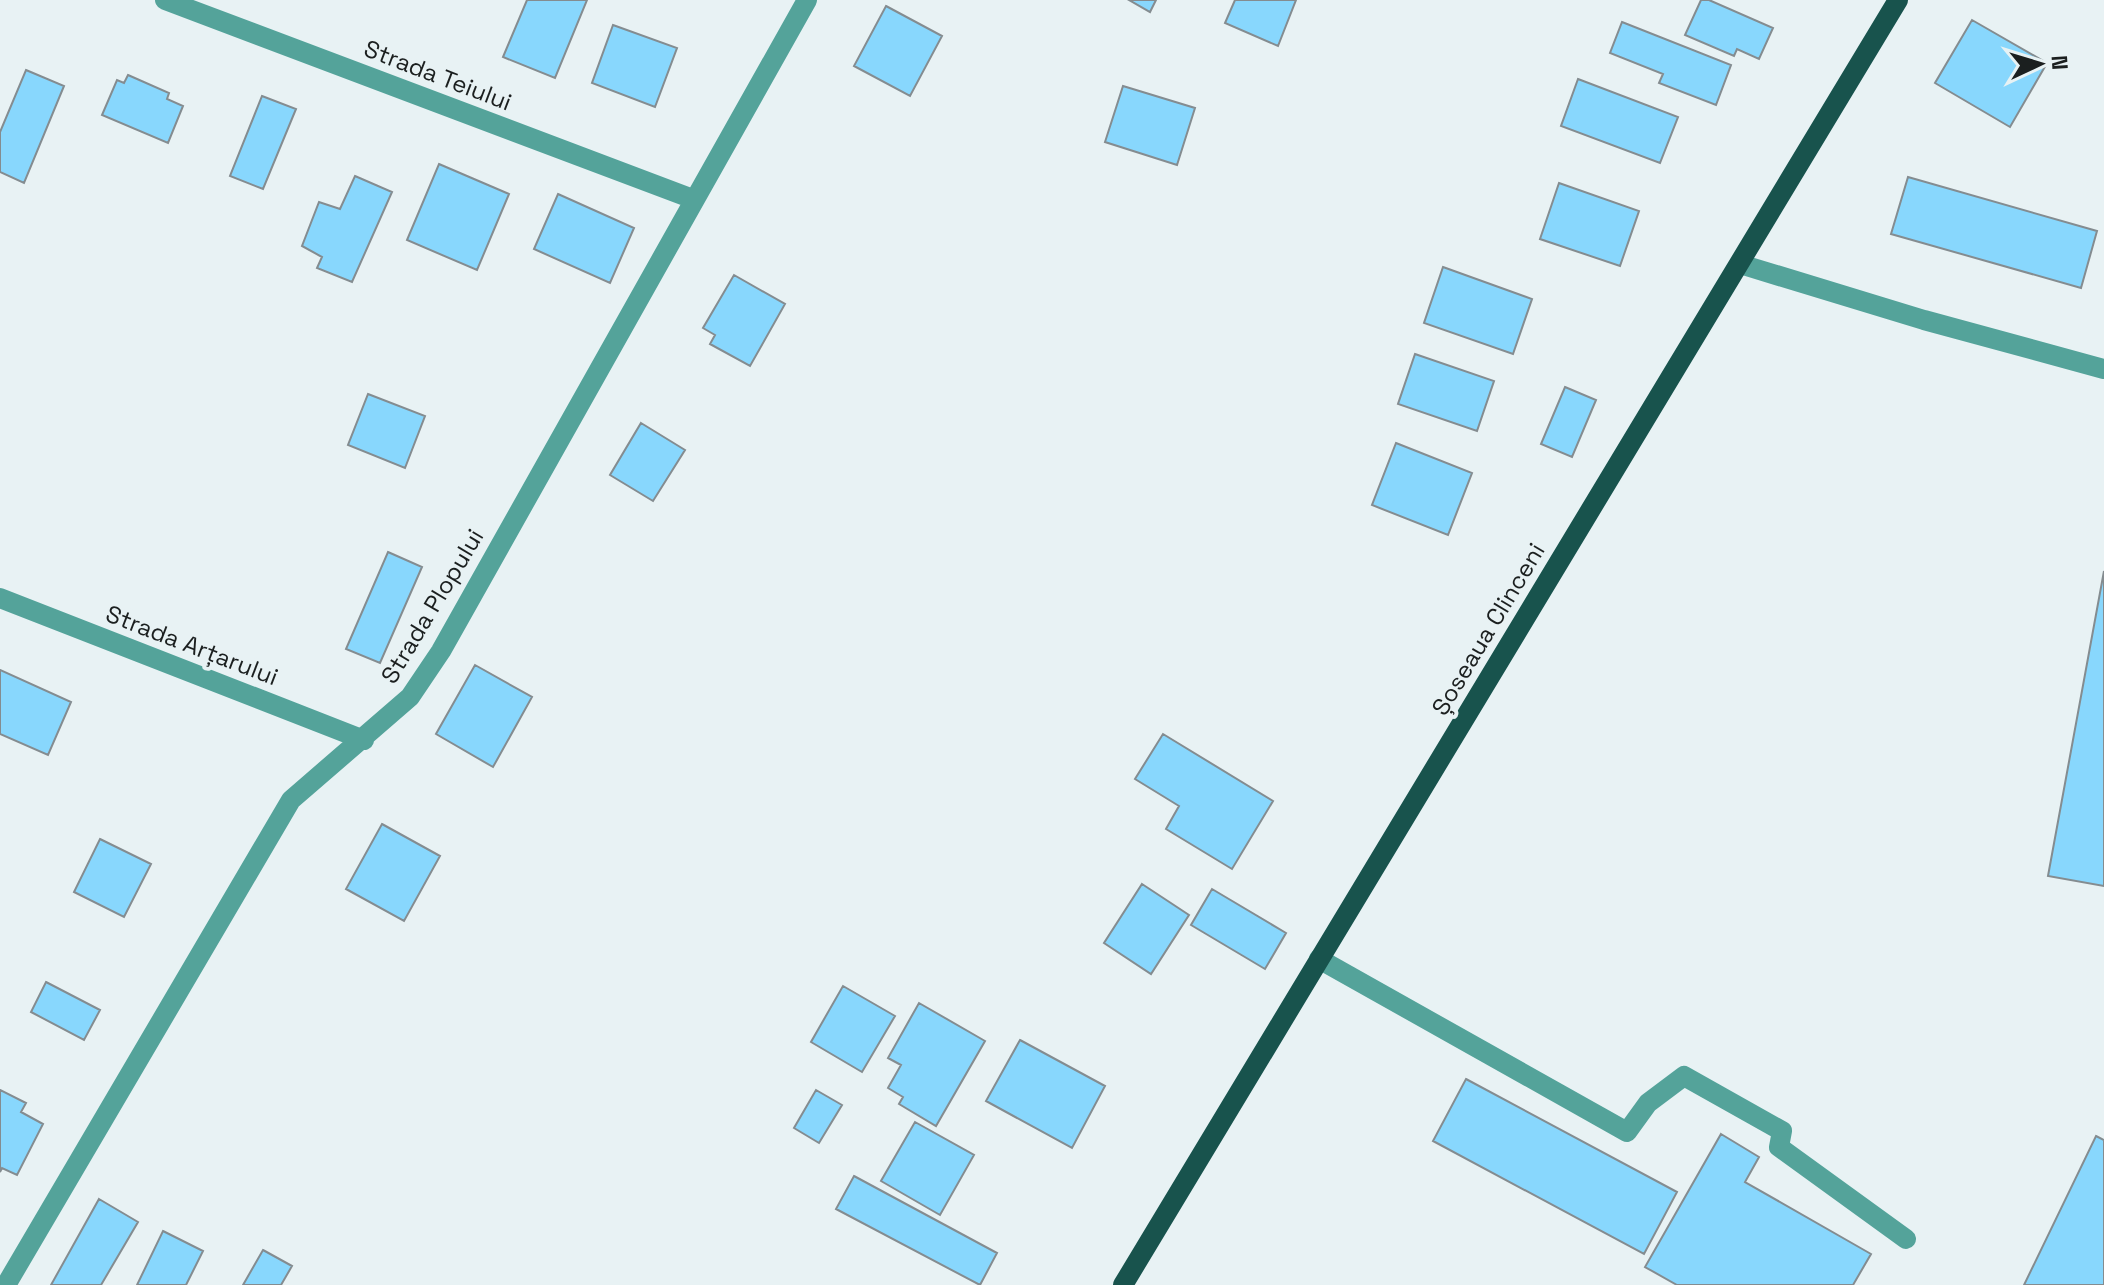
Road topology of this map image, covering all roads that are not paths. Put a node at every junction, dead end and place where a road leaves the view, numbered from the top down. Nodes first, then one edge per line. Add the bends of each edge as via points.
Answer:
1 (165, 0) edge
2 (807, 0) edge
3 (1898, 0) edge
4 (693, 199) junction
5 (1740, 264) junction
6 (2104, 369) edge
7 (0, 598) edge
8 (364, 740) junction
9 (1319, 959) junction
10 (1906, 1239) dead end
11 (6, 1285) edge
12 (1123, 1285) edge

1 - 4 street, Strada Teiului
2 - 4 street, Strada Plopului
3 - 5 main road, Șoseaua Clinceni
4 - 8 street, Strada Plopului via 441,651 410,697
5 - 6 street
5 - 9 main road, Șoseaua Clinceni
7 - 8 street, Strada Arțarului
8 - 11 street, Strada Plopului via 291,800
9 - 10 street via 1627,1132 1648,1103 1684,1076 1782,1131 1779,1147
9 - 12 main road, Șoseaua Clinceni

